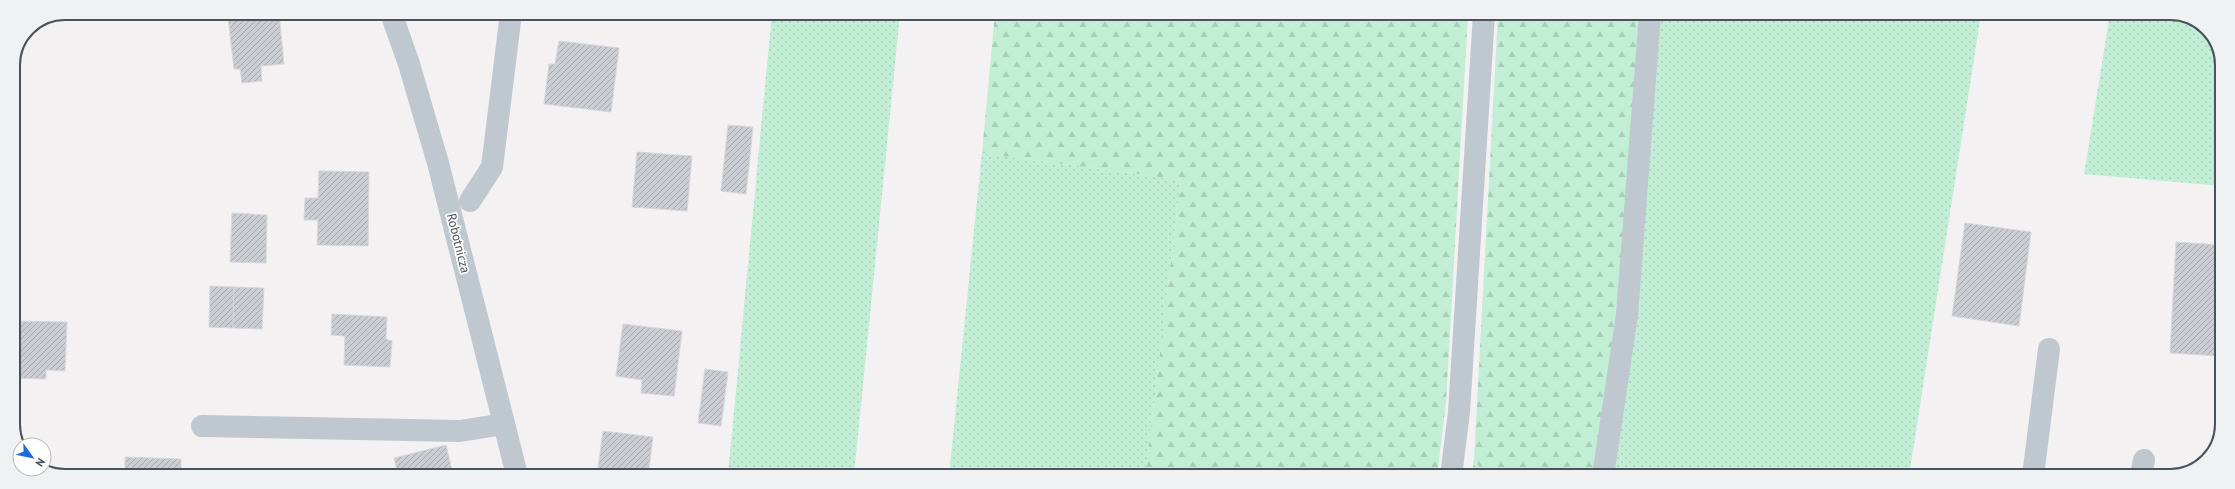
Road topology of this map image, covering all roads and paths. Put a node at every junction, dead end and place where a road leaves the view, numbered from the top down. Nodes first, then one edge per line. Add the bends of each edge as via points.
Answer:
1 (393, 20) edge
2 (510, 20) edge
3 (1484, 20) edge
4 (1650, 20) edge
5 (470, 201) dead end
6 (2049, 349) dead end
7 (504, 424) junction
8 (202, 426) dead end
9 (515, 469) edge
10 (1452, 469) edge
11 (1605, 469) edge
12 (2034, 469) edge

1 - 7 street, Robotnicza via 438,163
2 - 5 street via 492,167
3 - 10 street via 1459,412
4 - 11 street via 1628,315
6 - 12 street
7 - 8 street via 460,431
7 - 9 street, Robotnicza

